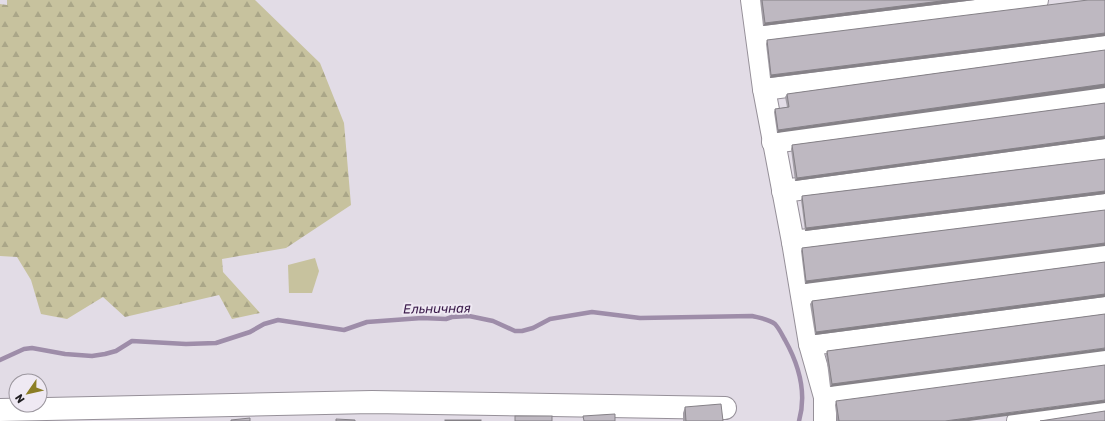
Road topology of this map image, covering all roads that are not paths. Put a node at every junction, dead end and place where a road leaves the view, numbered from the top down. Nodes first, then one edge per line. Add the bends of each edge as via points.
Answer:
1 (752, 0) edge
2 (1037, 0) edge
3 (757, 35) junction
4 (1105, 44) edge
5 (764, 89) junction
6 (1105, 96) edge
7 (773, 142) junction
8 (1105, 149) edge
9 (783, 191) junction
10 (1105, 203) edge
11 (793, 242) junction
12 (1105, 255) edge
13 (802, 294) junction
14 (1105, 307) edge
15 (810, 344) junction
16 (1105, 358) edge
17 (825, 397) junction
18 (725, 408) dead end
19 (1105, 408) edge
20 (0, 410) edge
21 (372, 411) edge
22 (825, 421) edge
23 (1018, 421) edge

1 - 3 street
2 - 3 street
3 - 5 street
4 - 5 street
5 - 7 street
6 - 7 street
7 - 9 street
8 - 9 street
9 - 11 street
10 - 11 street
11 - 13 street
12 - 13 street
13 - 15 street
14 - 15 street
15 - 17 street
16 - 17 street
17 - 22 street
18 - 21 street
19 - 23 street
20 - 21 street

